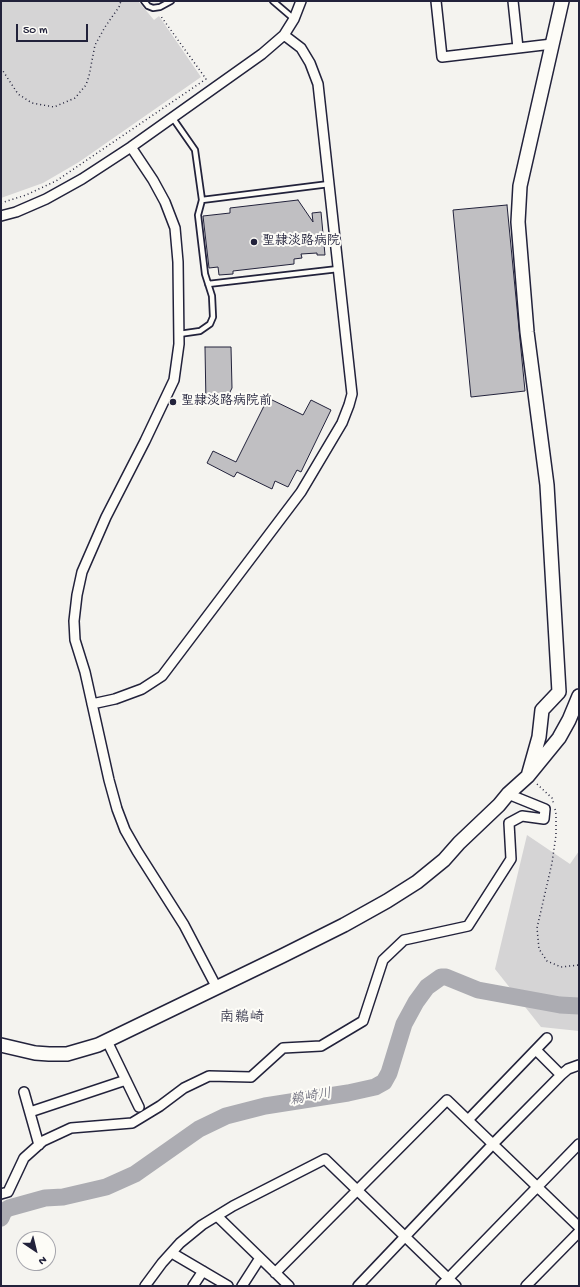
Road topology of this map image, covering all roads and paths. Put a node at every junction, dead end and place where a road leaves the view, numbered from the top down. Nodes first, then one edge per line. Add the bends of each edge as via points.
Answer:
1 (121, 1) edge
2 (144, 1) edge
3 (171, 1) edge
4 (273, 1) edge
5 (301, 1) edge
6 (436, 1) edge
7 (512, 1) edge
8 (562, 1) edge
9 (160, 15) dead end
10 (294, 19) junction
11 (284, 35) junction
12 (552, 44) junction
13 (518, 48) junction
14 (1, 68) edge
15 (172, 118) junction
16 (131, 146) junction
17 (329, 184) junction
18 (202, 200) junction
19 (1, 203) edge
20 (1, 216) edge
21 (338, 269) junction
22 (208, 284) junction
23 (179, 334) junction
24 (579, 696) edge
25 (92, 704) junction
26 (528, 776) junction
27 (508, 794) junction
28 (579, 966) edge
29 (217, 988) junction
30 (547, 1038) dead end
31 (107, 1041) junction
32 (1, 1045) edge
33 (536, 1050) junction
34 (579, 1065) edge
35 (561, 1075) junction
36 (126, 1080) junction
37 (24, 1092) dead end
38 (139, 1107) dead end
39 (30, 1112) junction
40 (468, 1120) junction
41 (493, 1144) junction
42 (579, 1144) edge
43 (39, 1145) junction
44 (537, 1187) junction
45 (357, 1190) junction
46 (1, 1194) edge
47 (217, 1216) junction
48 (579, 1227) edge
49 (579, 1232) edge
50 (405, 1237) junction
51 (172, 1253) junction
52 (260, 1258) junction
53 (203, 1271) junction
54 (275, 1273) junction
55 (448, 1279) junction
56 (145, 1286) edge
57 (193, 1286) edge
58 (228, 1286) edge
59 (242, 1286) edge
60 (289, 1286) edge
61 (358, 1286) edge
62 (441, 1286) edge
63 (456, 1286) edge
64 (526, 1286) edge

1 - 14 path via 95,45 86,85 75,98 54,107 32,103 18,94
2 - 3 lane via 153,8
4 - 10 lane
5 - 10 street
6 - 13 street via 442,57
7 - 13 street
8 - 12 street
9 - 19 path via 206,79 56,181
10 - 11 street
11 - 15 street via 262,54
11 - 17 street via 301,48 318,84
12 - 13 street
12 - 26 street via 520,186 518,222 527,332 547,485 559,692 542,710 539,737
15 - 16 street
15 - 18 lane via 195,150
16 - 20 street via 82,179 46,199
16 - 23 street via 165,202 175,228
17 - 18 lane
17 - 21 street
18 - 22 lane via 198,215
21 - 22 lane
21 - 25 street via 352,394 342,423 301,492 162,676 142,689
22 - 23 lane via 212,296 213,317 210,324 200,331
23 - 25 street via 174,380 106,517 82,572 74,621 75,640
24 - 26 street via 559,738
25 - 29 street via 109,780 125,830 184,925
26 - 27 street
26 - 28 path via 552,798 556,814 552,863 537,928 539,949 547,960 561,967
27 - 29 street via 444,860 417,882 344,925
27 - 43 street via 545,809 544,819 522,816 509,823 511,859 468,926 404,940 383,960 363,1021 321,1046 283,1048 251,1077 209,1076 184,1088 132,1123 71,1128
29 - 31 street
30 - 33 street
31 - 32 street via 86,1050 67,1054 35,1053
31 - 36 street
33 - 35 street
33 - 40 street
34 - 35 street
35 - 41 street
36 - 38 street
36 - 39 street
37 - 39 street
39 - 43 street
40 - 41 street
40 - 45 street via 447,1100
41 - 44 street
41 - 50 street
42 - 44 street
43 - 46 street via 24,1158 8,1192
44 - 48 street
44 - 55 street
45 - 47 street via 325,1159
45 - 50 street
45 - 54 street
47 - 51 street via 180,1243
47 - 52 street
49 - 64 street
50 - 55 street
50 - 61 street
51 - 53 street
51 - 56 street
52 - 54 street
52 - 59 street
53 - 57 street
53 - 58 street
54 - 60 street
55 - 62 street
55 - 63 street

